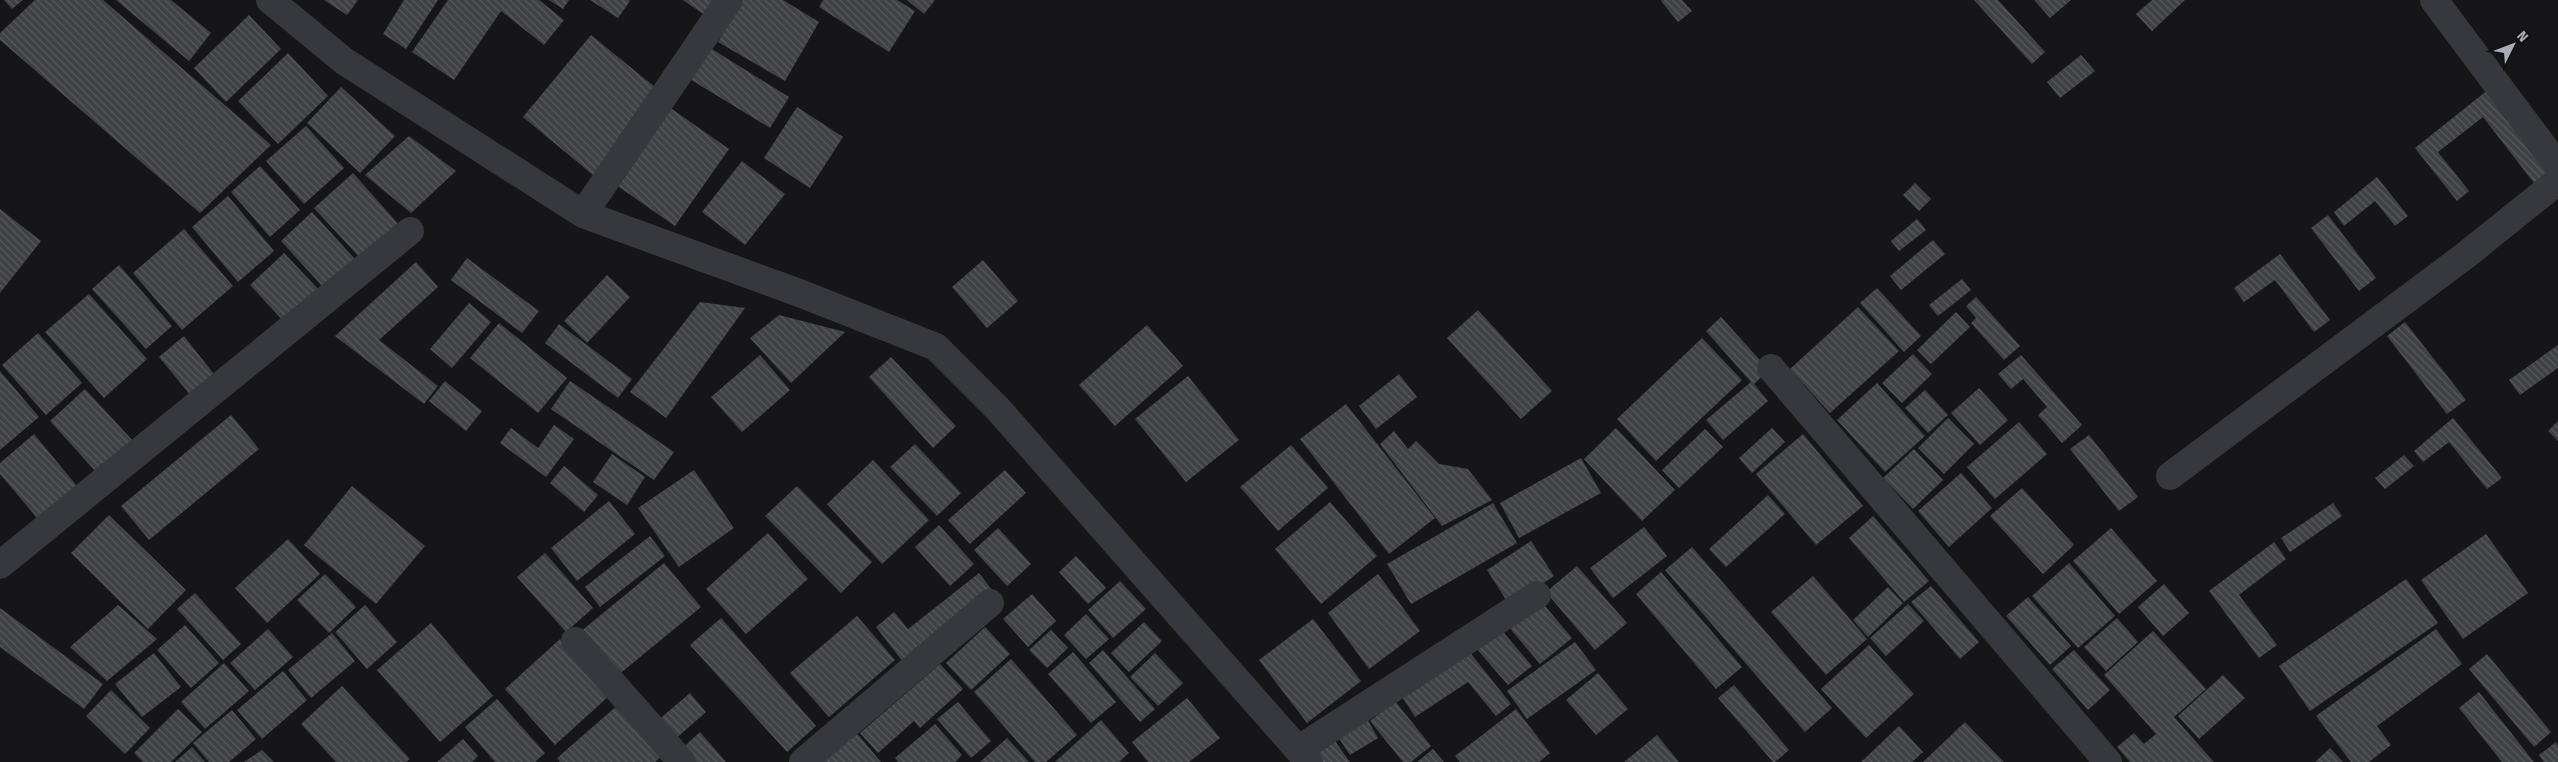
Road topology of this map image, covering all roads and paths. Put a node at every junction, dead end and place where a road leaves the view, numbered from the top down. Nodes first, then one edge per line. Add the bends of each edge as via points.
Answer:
1 (270, 0) edge
2 (729, 0) edge
3 (2434, 0) edge
4 (2558, 166) edge
5 (2558, 181) edge
6 (583, 214) junction
7 (410, 231) dead end
8 (1771, 368) dead end
9 (2170, 476) dead end
10 (0, 565) edge
11 (1538, 595) dead end
12 (990, 603) dead end
13 (575, 641) dead end
14 (1304, 756) edge
15 (682, 762) edge
16 (804, 762) edge
17 (2108, 762) edge

1 - 6 street via 344,61
2 - 6 street
3 - 4 street
5 - 9 street via 2466,255
6 - 14 street via 936,347 998,409
7 - 10 street
8 - 17 street
11 - 14 street
12 - 16 street
13 - 15 street

